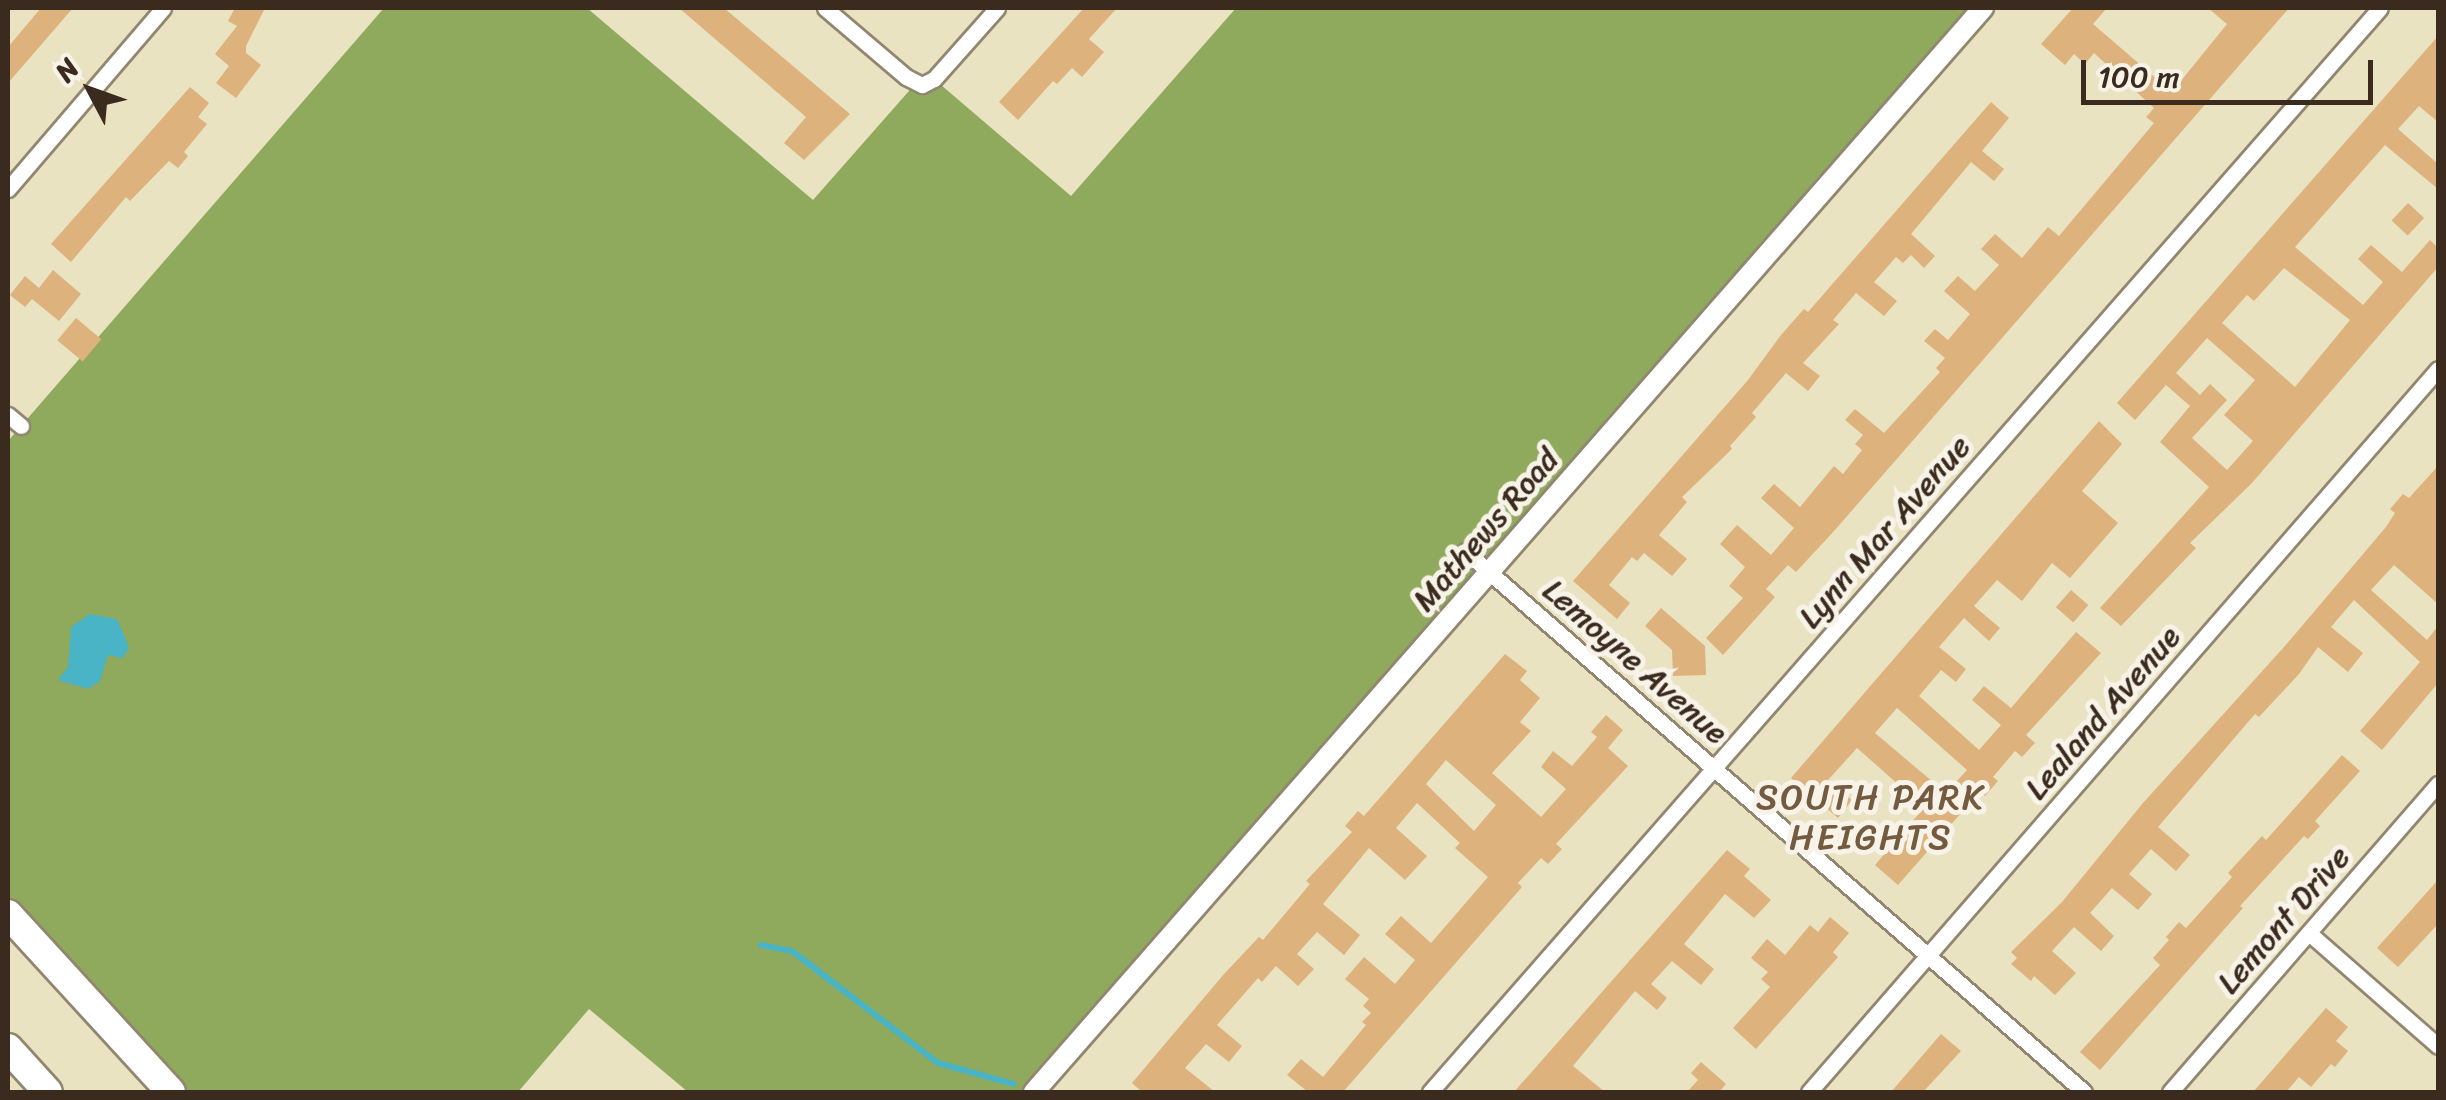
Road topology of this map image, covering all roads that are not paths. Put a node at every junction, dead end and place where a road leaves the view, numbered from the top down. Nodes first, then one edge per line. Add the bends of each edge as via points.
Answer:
1 (163, 8) edge
2 (825, 8) edge
3 (997, 8) edge
4 (1983, 8) edge
5 (2380, 8) edge
6 (8, 188) edge
7 (2438, 369) edge
8 (8, 415) edge
9 (20, 426) dead end
10 (1466, 551) dead end
11 (1490, 572) junction
12 (1714, 768) junction
13 (2438, 784) edge
14 (8, 914) edge
15 (2310, 933) junction
16 (1928, 956) junction
17 (2438, 1046) edge
18 (8, 1048) edge
19 (48, 1092) edge
20 (171, 1092) edge
21 (1034, 1092) edge
22 (1430, 1092) edge
23 (1809, 1092) edge
24 (2084, 1092) edge
25 (2170, 1092) edge

1 - 6 street
2 - 3 street via 922,85
4 - 11 street, Mathews Road
5 - 12 street, Lynn Mar Avenue
7 - 16 street, Lealand Avenue
8 - 9 street
10 - 11 street, Lemoyne Avenue
11 - 12 street, Lemoyne Avenue
11 - 21 street, Mathews Road
12 - 16 street, Lemoyne Avenue
12 - 22 street, Lynn Mar Avenue
13 - 15 street, Lemont Drive
14 - 20 highway
15 - 17 street
15 - 25 street, Lemont Drive
16 - 23 street, Lealand Avenue
16 - 24 street, Lemoyne Avenue
18 - 19 highway

